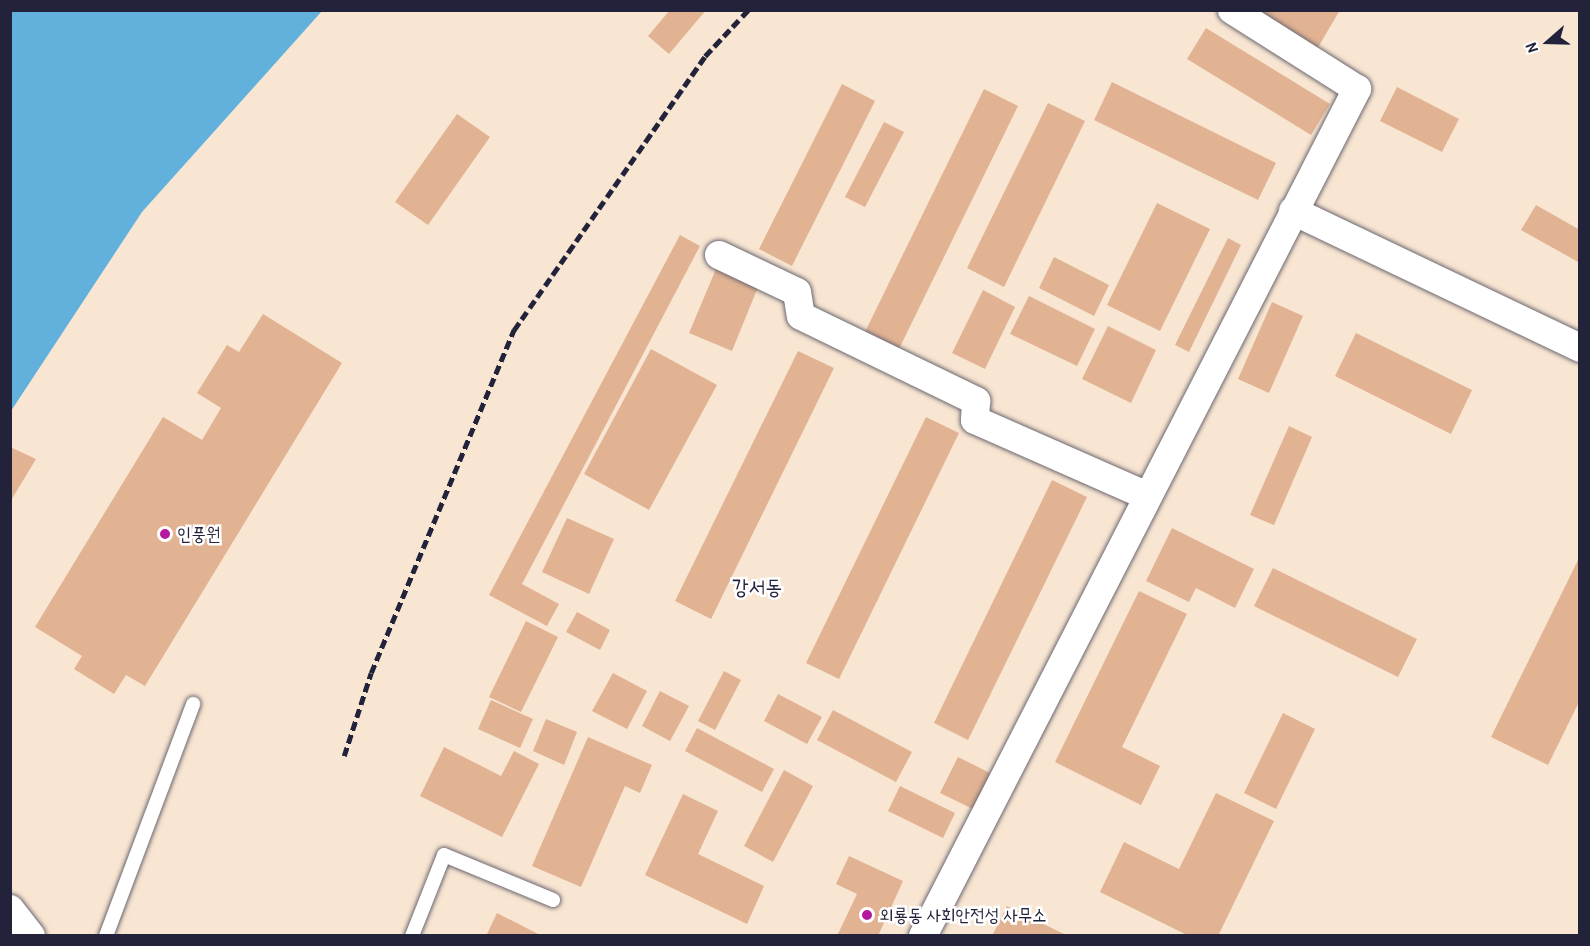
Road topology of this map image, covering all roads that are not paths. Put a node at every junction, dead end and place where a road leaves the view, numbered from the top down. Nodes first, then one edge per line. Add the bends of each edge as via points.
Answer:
1 (1232, 10) edge
2 (1293, 210) junction
3 (719, 255) dead end
4 (1580, 348) edge
5 (1147, 496) junction
6 (193, 704) dead end
7 (553, 900) dead end
8 (10, 909) edge
9 (31, 936) edge
10 (106, 936) edge
11 (412, 936) edge
12 (923, 936) edge

1 - 2 street via 1357,89
2 - 4 street
2 - 5 street
3 - 5 street via 796,292 801,315 976,401 975,420
5 - 12 street
6 - 10 lane
7 - 11 lane via 444,855
8 - 9 street

